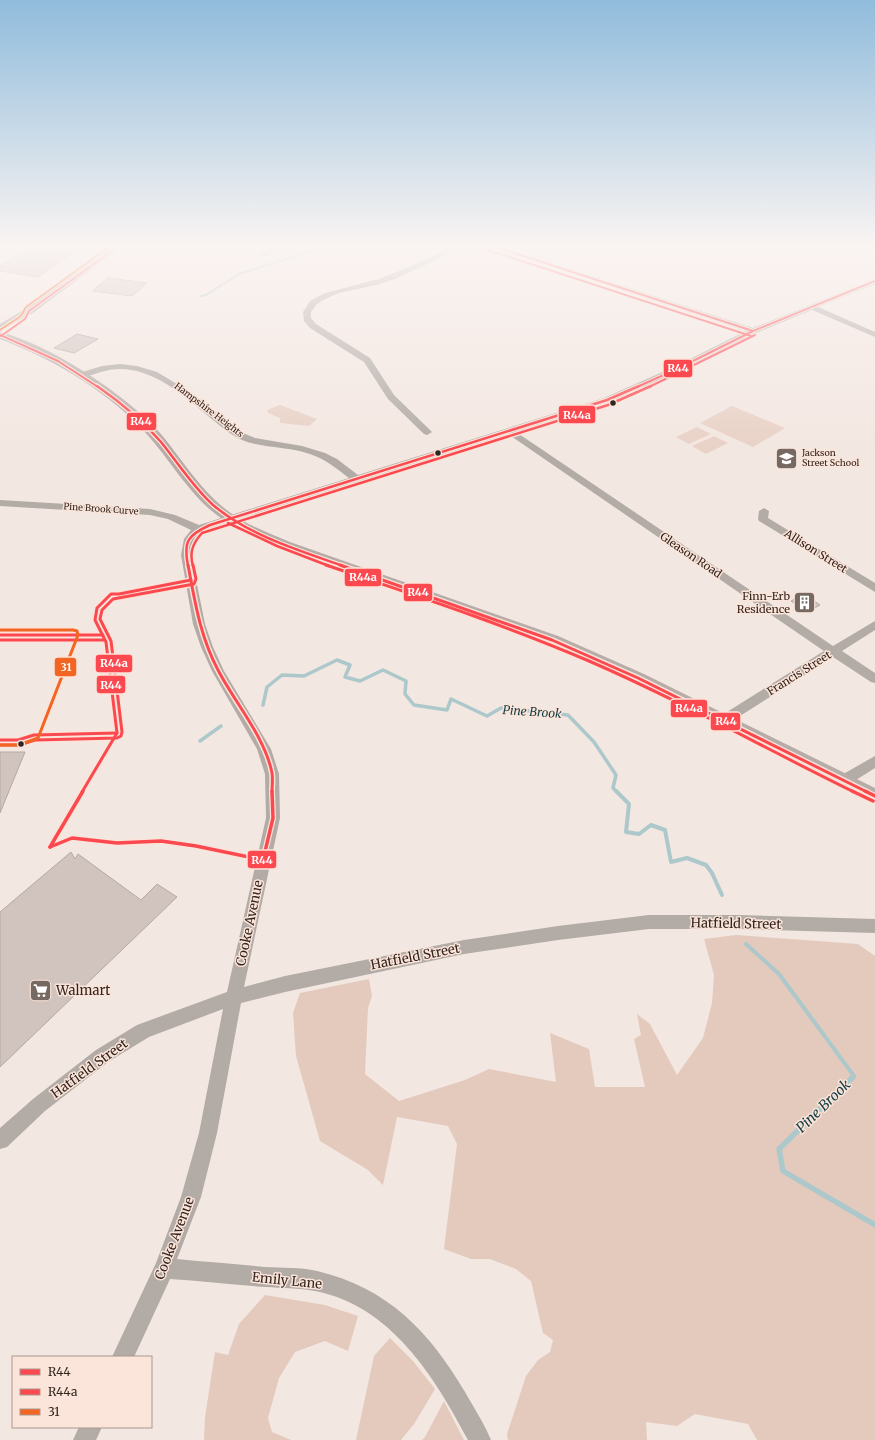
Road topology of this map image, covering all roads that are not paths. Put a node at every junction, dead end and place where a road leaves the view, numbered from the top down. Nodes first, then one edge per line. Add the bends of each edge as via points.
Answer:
1 (27, 312) edge
2 (28, 312) edge
3 (307, 312) edge
4 (695, 312) edge
5 (799, 312) edge
6 (824, 312) edge
7 (0, 328) edge
8 (752, 331) junction
9 (875, 335) edge
10 (0, 336) edge
11 (82, 376) junction
12 (508, 430) junction
13 (427, 432) dead end
14 (355, 478) junction
15 (0, 503) edge
16 (764, 511) dead end
17 (230, 519) junction
18 (199, 529) junction
19 (875, 588) edge
20 (875, 625) edge
21 (834, 651) junction
22 (875, 679) edge
23 (724, 720) junction
24 (875, 761) edge
25 (843, 781) junction
26 (875, 796) edge
27 (875, 926) edge
28 (234, 997) junction
29 (0, 1140) edge
30 (164, 1268) junction
31 (123, 1356) edge
32 (90, 1428) edge
33 (84, 1440) edge
34 (480, 1440) edge

1 - 7 main road
2 - 10 main road via 25,319
3 - 13 street via 307,320 313,326 366,360 386,391
4 - 8 street
5 - 8 street
6 - 9 street
8 - 12 street via 612,398
10 - 11 main road via 22,344
11 - 14 street, Hampshire Heights via 109,367 144,370 173,383 244,438 320,454
11 - 17 main road via 120,402 145,425 206,498
12 - 14 street
12 - 21 street, Gleason Road
14 - 17 street
15 - 18 street, Pine Brook Curve via 150,512
16 - 19 street, Allison Street via 763,519
17 - 18 street
17 - 23 main road via 285,545 552,640
18 - 28 street, Cooke Avenue via 188,538 186,555 199,624 206,648 264,750 272,774 274,796 273,818
20 - 21 street, Francis Street
21 - 22 street, Gleason Road
21 - 23 street, Francis Street
23 - 25 main road
24 - 25 street
25 - 26 main road
27 - 28 street, Hatfield Street via 649,922 464,946 292,982
28 - 29 street, Hatfield Street via 143,1031 102,1056 38,1105
28 - 30 street, Cooke Avenue via 208,1133 191,1197
30 - 31 street, Cooke Avenue
30 - 34 street, Emily Lane via 315,1281 344,1289 367,1300 389,1313 431,1358 454,1392
32 - 33 street

